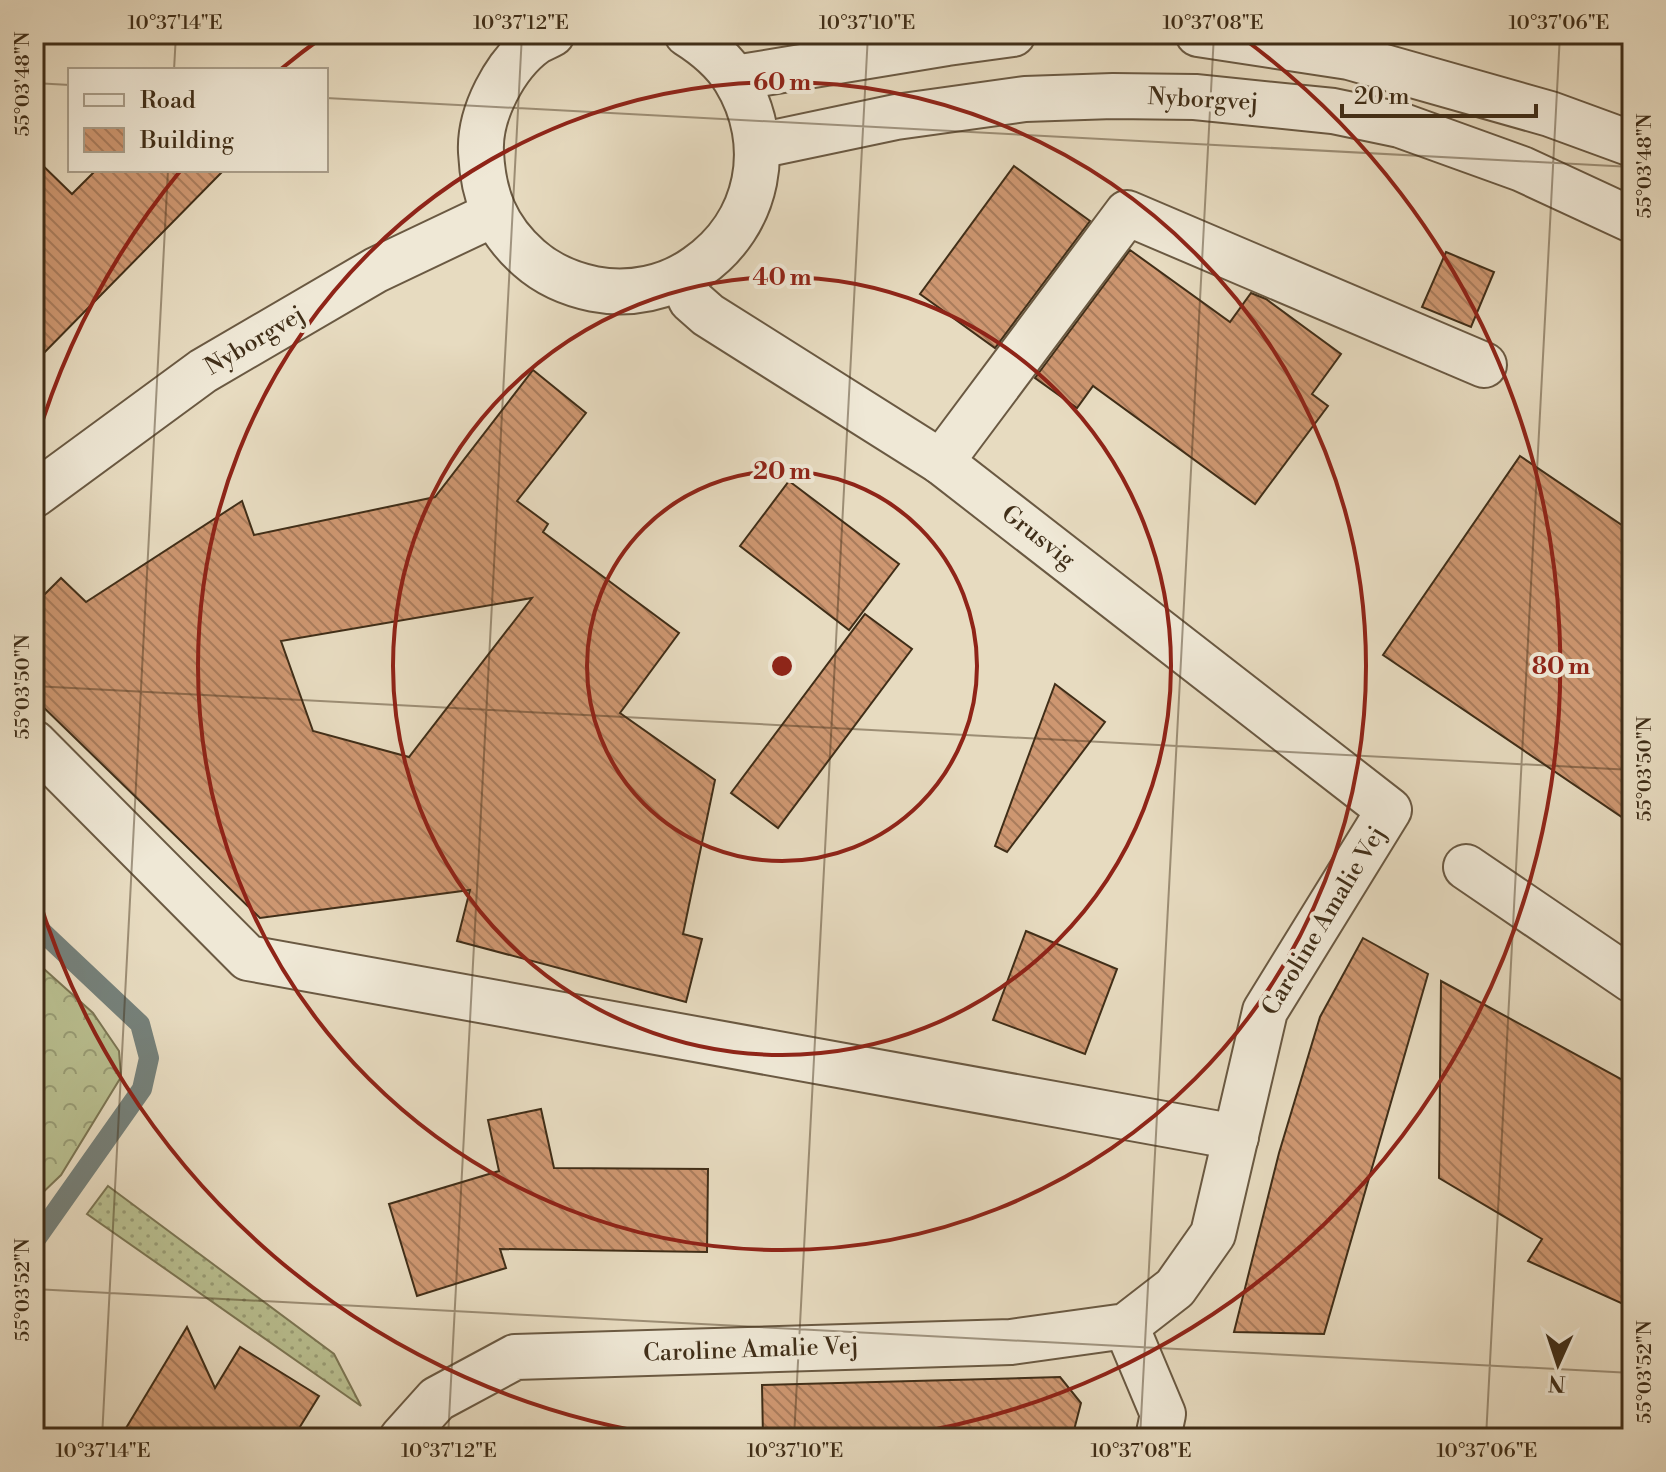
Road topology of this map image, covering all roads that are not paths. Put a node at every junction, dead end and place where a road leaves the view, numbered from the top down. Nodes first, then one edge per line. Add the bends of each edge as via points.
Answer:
1 (552, 34) edge
2 (687, 34) edge
3 (1013, 34) edge
4 (1198, 34) edge
5 (735, 78) junction
6 (1632, 144) edge
7 (758, 146) junction
8 (494, 214) junction
9 (1632, 220) edge
10 (681, 278) junction
11 (1484, 365) dead end
12 (941, 462) junction
13 (34, 495) edge
14 (34, 743) edge
15 (1389, 810) joint
16 (1466, 867) dead end
17 (1632, 980) edge
18 (1236, 1137) junction
19 (1126, 1326) junction
20 (402, 1438) edge
21 (1158, 1438) edge

1 - 8 street via 535,43 508,71 489,103 481,141 482,178
2 - 5 street via 711,50
3 - 5 street
4 - 6 street via 1349,57 1550,114
5 - 7 street via 751,111
7 - 9 street, Nyborgvej via 896,117 1025,99 1210,98 1333,111 1400,125 1522,169
7 - 10 street via 754,187 739,224 714,255
8 - 10 street via 514,245 541,269 574,285 610,292 646,290
8 - 13 street, Nyborgvej via 376,270 203,371
10 - 12 street, Grusvig via 691,300 708,315
11 - 12 street via 1127,213
12 - 15 street, Grusvig
14 - 18 street via 248,958
15 - 18 street, Caroline Amalie Vej via 1265,1011
16 - 17 street
18 - 19 street, Caroline Amalie Vej via 1213,1234 1175,1288
19 - 20 street, Caroline Amalie Vej via 1011,1342 515,1357 437,1399
19 - 21 street via 1163,1414

